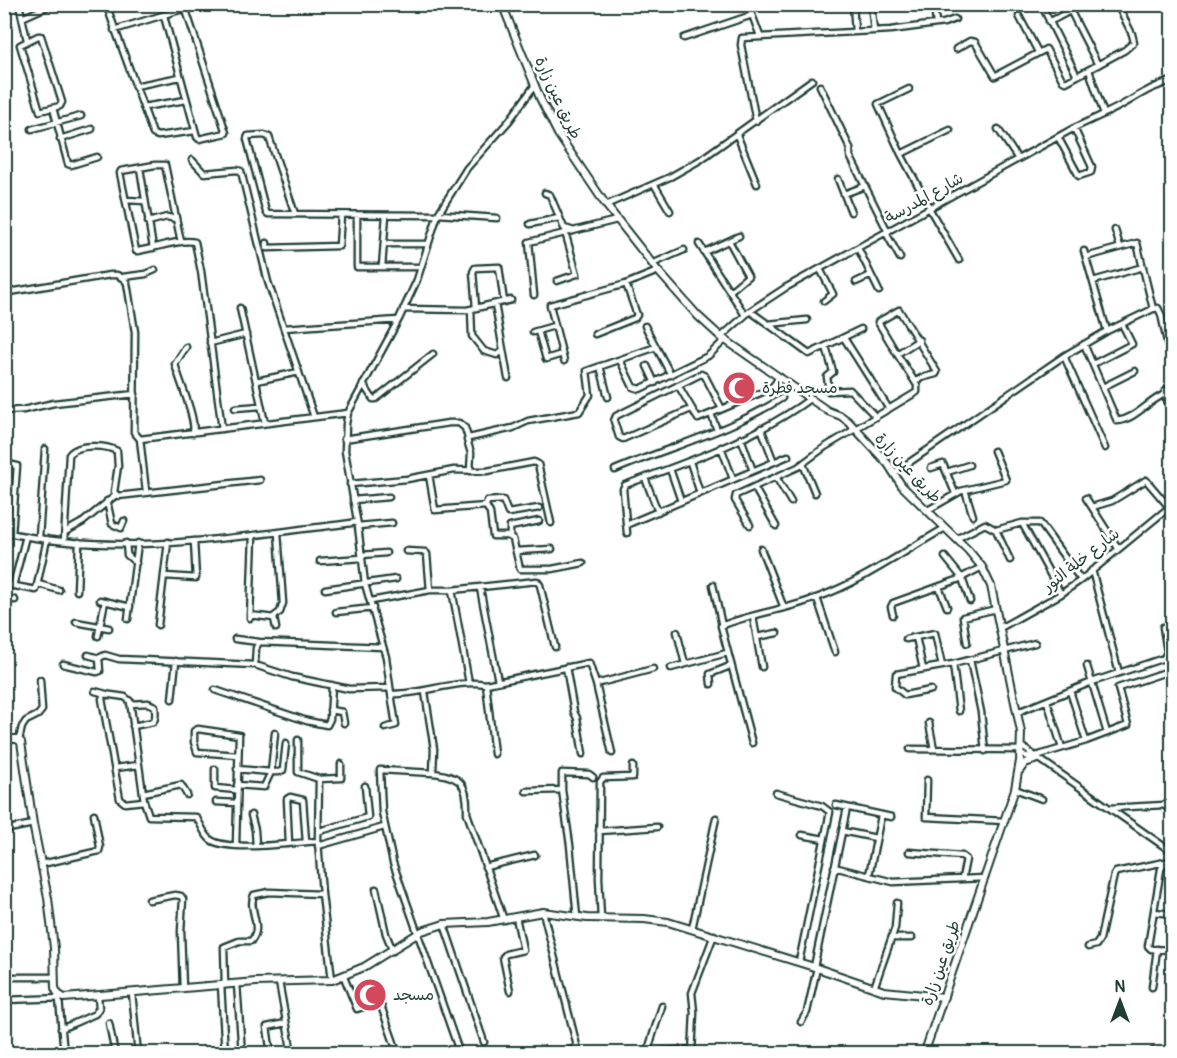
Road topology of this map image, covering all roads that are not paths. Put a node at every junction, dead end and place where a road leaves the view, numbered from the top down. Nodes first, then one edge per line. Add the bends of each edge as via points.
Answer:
1 (19, 4) edge
2 (53, 4) edge
3 (502, 4) edge
4 (748, 4) edge
5 (853, 4) edge
6 (871, 4) edge
7 (933, 4) edge
8 (1041, 4) edge
9 (1067, 4) edge
10 (1117, 4) edge
11 (107, 5) edge
12 (1070, 11) junction
13 (752, 15) junction
14 (164, 16) junction
15 (1019, 16) dead end
16 (22, 18) junction
17 (955, 19) dead end
18 (1048, 22) junction
19 (936, 24) junction
20 (114, 30) junction
21 (874, 31) junction
22 (855, 32) junction
23 (760, 36) junction
24 (684, 38) dead end
25 (27, 40) junction
26 (956, 49) dead end
27 (1038, 52) junction
28 (1098, 65) junction
29 (1089, 70) junction
30 (1077, 76) junction
31 (180, 77) junction
32 (812, 80) dead end
33 (1173, 81) edge
34 (535, 85) junction
35 (135, 86) junction
36 (820, 86) dead end
37 (909, 89) dead end
38 (186, 100) junction
39 (143, 107) junction
40 (53, 108) junction
41 (1104, 114) junction
42 (81, 116) dead end
43 (756, 121) junction
44 (57, 123) junction
45 (1074, 128) junction
46 (32, 129) dead end
47 (92, 129) dead end
48 (999, 129) dead end
49 (950, 130) dead end
50 (195, 131) junction
51 (737, 135) junction
52 (1058, 137) junction
53 (60, 139) junction
54 (901, 154) junction
55 (97, 158) dead end
56 (1018, 159) junction
57 (192, 160) dead end
58 (140, 168) junction
59 (838, 179) dead end
60 (654, 184) junction
61 (758, 184) dead end
62 (865, 186) junction
63 (545, 193) dead end
64 (844, 194) junction
65 (126, 200) junction
66 (145, 201) junction
67 (606, 205) junction
68 (930, 208) junction
69 (670, 211) dead end
70 (851, 212) dead end
71 (295, 214) junction
72 (341, 215) junction
73 (357, 215) junction
74 (386, 215) junction
75 (437, 215) junction
76 (497, 218) dead end
77 (559, 218) junction
78 (176, 219) junction
79 (617, 220) junction
80 (148, 222) junction
81 (530, 224) dead end
82 (574, 230) junction
83 (1115, 230) dead end
84 (565, 232) junction
85 (887, 232) junction
86 (739, 236) dead end
87 (729, 241) junction
88 (181, 242) junction
89 (267, 243) dead end
90 (385, 244) junction
91 (428, 244) junction
92 (699, 244) dead end
93 (153, 248) junction
94 (858, 248) junction
95 (1120, 248) junction
96 (684, 250) dead end
97 (1084, 251) dead end
98 (704, 252) junction
99 (1086, 257) junction
100 (900, 258) dead end
101 (959, 260) dead end
102 (652, 264) junction
103 (382, 267) junction
104 (421, 267) junction
105 (1143, 267) junction
106 (820, 269) junction
107 (155, 270) dead end
108 (658, 271) junction
109 (871, 275) junction
110 (123, 277) junction
111 (557, 281) dead end
112 (1093, 281) junction
113 (856, 282) dead end
114 (626, 284) junction
115 (730, 291) junction
116 (879, 291) dead end
117 (4, 293) edge
118 (534, 295) dead end
119 (511, 300) dead end
120 (824, 301) dead end
121 (504, 302) junction
122 (495, 304) junction
123 (240, 308) dead end
124 (403, 309) junction
125 (473, 309) junction
126 (1154, 309) junction
127 (748, 313) junction
128 (398, 320) junction
129 (807, 320) dead end
130 (768, 324) junction
131 (1122, 324) junction
132 (554, 326) junction
133 (645, 326) dead end
134 (284, 328) junction
135 (861, 329) dead end
136 (1107, 331) junction
137 (246, 334) junction
138 (595, 334) dead end
139 (844, 338) junction
140 (723, 339) junction
141 (919, 340) junction
142 (210, 343) junction
143 (1084, 344) junction
144 (826, 346) junction
145 (186, 347) dead end
146 (656, 347) junction
147 (503, 351) junction
148 (433, 354) dead end
149 (562, 354) junction
150 (897, 354) junction
151 (1064, 356) junction
152 (620, 360) junction
153 (564, 361) dead end
154 (1093, 364) junction
155 (1173, 365) edge
156 (600, 366) junction
157 (647, 366) dead end
158 (1135, 371) dead end
159 (299, 372) junction
160 (671, 375) junction
161 (780, 377) junction
162 (508, 378) dead end
163 (256, 381) junction
164 (915, 382) junction
165 (655, 383) junction
166 (363, 384) junction
167 (678, 385) junction
168 (1103, 387) junction
169 (1173, 387) edge
170 (135, 394) junction
171 (1165, 394) junction
172 (608, 397) dead end
173 (782, 398) dead end
174 (811, 399) junction
175 (261, 406) junction
176 (235, 408) dead end
177 (691, 409) junction
178 (722, 409) junction
179 (889, 409) junction
180 (4, 411) edge
181 (1170, 412) dead end
182 (348, 413) junction
183 (711, 414) junction
184 (314, 417) junction
185 (876, 417) junction
186 (265, 423) junction
187 (761, 428) junction
188 (222, 429) junction
189 (854, 429) junction
190 (717, 430) junction
191 (193, 433) junction
192 (140, 438) junction
193 (468, 438) junction
194 (741, 438) junction
195 (344, 439) junction
196 (721, 447) junction
197 (1105, 448) dead end
198 (45, 449) dead end
199 (994, 451) dead end
200 (788, 456) dead end
201 (690, 462) junction
202 (774, 462) junction
203 (4, 463) edge
204 (803, 464) junction
205 (969, 465) dead end
206 (931, 468) dead end
207 (670, 469) junction
208 (615, 470) dead end
209 (470, 471) junction
210 (753, 471) junction
211 (946, 472) junction
212 (894, 473) junction
213 (429, 475) junction
214 (776, 477) junction
215 (645, 478) junction
216 (733, 479) junction
217 (260, 480) dead end
218 (350, 484) junction
219 (754, 487) junction
220 (965, 490) junction
221 (146, 491) junction
222 (700, 493) junction
223 (815, 493) dead end
224 (956, 493) junction
225 (116, 495) junction
226 (388, 497) dead end
227 (1086, 498) dead end
228 (353, 500) junction
229 (107, 501) junction
230 (681, 501) junction
231 (792, 502) dead end
232 (486, 506) junction
233 (1171, 506) edge
234 (1092, 507) junction
235 (539, 508) dead end
236 (928, 510) junction
237 (522, 511) junction
238 (658, 512) junction
239 (973, 516) dead end
240 (539, 520) dead end
241 (124, 521) dead end
242 (392, 523) dead end
243 (551, 523) dead end
244 (1022, 523) junction
245 (357, 524) junction
246 (524, 524) junction
247 (626, 525) junction
248 (750, 525) dead end
249 (776, 526) dead end
250 (945, 528) junction
251 (996, 530) junction
252 (4, 532) edge
253 (65, 532) junction
254 (278, 533) junction
255 (627, 533) dead end
256 (12, 534) junction
257 (26, 536) junction
258 (253, 536) junction
259 (39, 537) junction
260 (510, 537) junction
261 (47, 539) junction
262 (956, 539) junction
263 (64, 541) junction
264 (194, 541) junction
265 (79, 542) junction
266 (168, 542) junction
267 (126, 543) junction
268 (138, 543) junction
269 (1118, 548) junction
270 (552, 549) dead end
271 (761, 549) dead end
272 (516, 550) junction
273 (406, 551) dead end
274 (386, 553) dead end
275 (362, 557) junction
276 (945, 557) dead end
277 (1010, 560) dead end
278 (320, 561) dead end
279 (136, 563) junction
280 (583, 563) dead end
281 (982, 567) junction
282 (1092, 570) junction
283 (165, 576) junction
284 (962, 578) junction
285 (396, 579) dead end
286 (1081, 579) junction
287 (4, 584) edge
288 (39, 584) junction
289 (365, 584) junction
290 (713, 585) dead end
291 (13, 586) junction
292 (939, 586) junction
293 (480, 588) junction
294 (325, 589) dead end
295 (59, 590) dead end
296 (430, 590) junction
297 (452, 590) junction
298 (77, 591) dead end
299 (1061, 594) junction
300 (4, 598) edge
301 (817, 598) junction
302 (15, 600) dead end
303 (371, 601) junction
304 (970, 601) dead end
305 (130, 607) junction
306 (947, 607) dead end
307 (373, 608) junction
308 (784, 608) junction
309 (996, 609) junction
310 (336, 612) dead end
311 (892, 615) dead end
312 (753, 617) junction
313 (272, 618) junction
314 (128, 619) dead end
315 (76, 622) dead end
316 (158, 625) dead end
317 (722, 626) junction
318 (100, 627) junction
319 (1163, 627) dead end
320 (109, 628) dead end
321 (276, 628) dead end
322 (1000, 628) junction
323 (677, 632) dead end
324 (777, 633) dead end
325 (98, 636) dead end
326 (757, 637) junction
327 (916, 637) junction
328 (235, 639) dead end
329 (906, 639) dead end
330 (259, 642) junction
331 (967, 643) dead end
332 (1035, 643) dead end
333 (383, 647) junction
334 (555, 647) dead end
335 (1006, 651) junction
336 (835, 652) dead end
337 (727, 653) junction
338 (88, 656) dead end
339 (99, 658) junction
340 (970, 660) junction
341 (176, 662) junction
342 (63, 664) dead end
343 (686, 664) junction
344 (953, 664) junction
345 (255, 665) junction
346 (730, 666) junction
347 (942, 666) junction
348 (1087, 666) dead end
349 (566, 667) junction
350 (762, 667) dead end
351 (671, 668) dead end
352 (653, 669) dead end
353 (923, 669) junction
354 (1173, 670) edge
355 (1119, 673) junction
356 (40, 680) dead end
357 (498, 681) junction
358 (1092, 682) junction
359 (469, 683) junction
360 (486, 684) junction
361 (596, 684) junction
362 (711, 684) dead end
363 (332, 685) junction
364 (389, 688) junction
365 (214, 690) dead end
366 (931, 690) dead end
367 (1070, 691) junction
368 (95, 692) dead end
369 (425, 692) junction
370 (106, 694) junction
371 (391, 694) junction
372 (172, 699) dead end
373 (1047, 701) junction
374 (130, 704) junction
375 (330, 710) junction
376 (959, 711) dead end
377 (1018, 712) junction
378 (344, 723) dead end
379 (929, 723) dead end
380 (133, 726) junction
381 (385, 728) dead end
382 (1107, 733) junction
383 (275, 734) dead end
384 (4, 739) edge
385 (20, 740) junction
386 (298, 740) dead end
387 (1086, 741) junction
388 (752, 742) dead end
389 (286, 743) dead end
390 (1062, 748) junction
391 (910, 749) dead end
392 (934, 749) junction
393 (1021, 750) junction
394 (985, 751) junction
395 (612, 753) dead end
396 (494, 754) dead end
397 (583, 754) dead end
398 (238, 755) junction
399 (1038, 758) junction
400 (341, 764) dead end
401 (139, 765) junction
402 (633, 766) dead end
403 (114, 768) junction
404 (215, 769) dead end
405 (237, 769) junction
406 (271, 772) junction
407 (433, 773) junction
408 (1019, 774) junction
409 (593, 777) dead end
410 (319, 779) junction
411 (927, 780) dead end
412 (365, 786) dead end
413 (237, 788) junction
414 (1015, 789) junction
415 (562, 790) junction
416 (526, 792) dead end
417 (143, 793) junction
418 (776, 793) dead end
419 (187, 795) dead end
420 (1042, 800) dead end
421 (1173, 800) edge
422 (144, 801) junction
423 (216, 802) dead end
424 (237, 803) junction
425 (836, 805) dead end
426 (1164, 805) junction
427 (847, 808) junction
428 (1110, 808) junction
429 (1173, 812) edge
430 (94, 814) dead end
431 (251, 815) dead end
432 (881, 816) junction
433 (716, 818) dead end
434 (891, 818) dead end
435 (1005, 821) junction
436 (33, 824) junction
437 (384, 826) junction
438 (657, 827) dead end
439 (4, 830) edge
440 (320, 831) junction
441 (599, 831) junction
442 (842, 831) junction
443 (802, 835) dead end
444 (876, 838) junction
445 (824, 839) junction
446 (306, 842) junction
447 (318, 843) junction
448 (289, 844) junction
449 (237, 845) junction
450 (256, 846) junction
451 (909, 852) dead end
452 (1173, 852) edge
453 (535, 855) dead end
454 (1173, 859) edge
455 (1165, 862) junction
456 (42, 864) junction
457 (485, 867) junction
458 (834, 867) junction
459 (869, 875) junction
460 (985, 878) junction
461 (962, 879) junction
462 (376, 889) dead end
463 (322, 894) junction
464 (149, 900) dead end
465 (897, 903) dead end
466 (543, 912) junction
467 (1154, 912) junction
468 (1173, 914) edge
469 (516, 917) junction
470 (577, 917) junction
471 (601, 919) junction
472 (504, 920) junction
473 (444, 924) junction
474 (692, 929) junction
475 (418, 934) junction
476 (714, 935) junction
477 (892, 938) junction
478 (912, 938) dead end
479 (1088, 947) dead end
480 (1157, 950) junction
481 (1173, 950) edge
482 (393, 951) junction
483 (799, 962) junction
484 (816, 968) junction
485 (4, 977) edge
486 (54, 977) junction
487 (344, 977) junction
488 (332, 980) junction
489 (279, 982) junction
490 (237, 984) junction
491 (223, 985) junction
492 (1152, 987) dead end
493 (874, 988) junction
494 (183, 989) junction
495 (510, 991) dead end
496 (132, 993) junction
497 (98, 996) junction
498 (944, 997) junction
499 (62, 999) junction
500 (4, 1000) edge
501 (662, 1006) dead end
502 (801, 1022) dead end
503 (109, 1023) dead end
504 (286, 1023) junction
505 (61, 1029) junction
506 (484, 1042) dead end
507 (577, 1047) junction
508 (694, 1052) edge
509 (64, 1053) edge
510 (115, 1053) edge
511 (137, 1053) edge
512 (225, 1053) edge
513 (242, 1053) edge
514 (271, 1053) edge
515 (292, 1053) edge
516 (398, 1053) edge
517 (460, 1053) edge
518 (562, 1053) edge
519 (579, 1053) edge
520 (924, 1053) edge

1 - 16 street
2 - 16 street
3 - 34 main road, طريق عين زارة
4 - 13 street
5 - 22 street
6 - 21 street
7 - 19 street
8 - 18 street
9 - 12 street
10 - 28 street via 1134,42
11 - 20 street
12 - 18 street
12 - 28 street
13 - 23 street
13 - 24 street
14 - 20 street
14 - 31 street
14 - 50 street via 186,10 227,131 199,139
15 - 27 street
16 - 25 street
17 - 19 street
18 - 30 street
19 - 21 street
20 - 35 street
21 - 22 street
22 - 23 street
23 - 43 street via 745,37 741,42
25 - 40 street via 20,45 39,110
25 - 40 street via 41,36 62,102
26 - 27 street via 975,42 995,76
27 - 30 street via 1048,50 1065,82
28 - 29 street
29 - 30 street
29 - 41 street
31 - 35 street
31 - 38 street
32 - 43 street
33 - 41 street, شارع المدرسة
34 - 67 main road, طريق عين زارة via 558,134
34 - 75 street via 467,168
35 - 39 street
36 - 62 street
37 - 54 street via 878,104
38 - 39 street
38 - 50 street
39 - 50 street via 155,135
40 - 44 street
41 - 45 street, شارع المدرسة
42 - 44 street
43 - 51 street
44 - 46 street
44 - 53 street
45 - 52 street, شارع المدرسة
45 - 52 street via 1091,172 1079,176
47 - 53 street
48 - 56 street
49 - 54 street
51 - 60 street
51 - 61 street
52 - 56 street, شارع المدرسة
53 - 55 street via 69,165
54 - 68 street
56 - 68 street, شارع المدرسة
57 - 134 street via 204,173 241,171 268,282
58 - 65 street via 120,172
58 - 66 street
58 - 78 street via 167,167
59 - 64 street
60 - 67 street
60 - 69 street
62 - 64 street
62 - 85 street
63 - 77 street via 550,195
64 - 70 street
65 - 66 street
65 - 93 street via 136,250
66 - 80 street
67 - 79 main road, طريق عين زارة
68 - 85 street, شارع المدرسة
68 - 101 street
71 - 71 street via 266,212 248,136 269,138
71 - 72 street
72 - 73 street
72 - 89 street via 339,246 267,248
73 - 74 street
73 - 103 street via 356,266
74 - 75 street
74 - 90 street
75 - 76 street
75 - 91 street
77 - 81 street
77 - 82 street via 565,229
78 - 80 street
78 - 88 street
79 - 82 street
79 - 102 main road, طريق عين زارة
80 - 93 street
82 - 84 street
83 - 95 street
84 - 111 street via 577,274
84 - 118 street via 528,243
85 - 94 street, شارع المدرسة
85 - 100 street
86 - 87 street
87 - 98 street
87 - 115 street via 748,276
88 - 93 street
88 - 142 street via 195,242
90 - 91 street
90 - 103 street
91 - 104 street
92 - 98 street
94 - 106 street, شارع المدرسة
94 - 109 street
95 - 99 street
95 - 105 street via 1138,244
96 - 102 street
97 - 99 street
98 - 115 street
99 - 112 street
102 - 108 main road, طريق عين زارة
103 - 104 street
104 - 124 street
105 - 112 street
105 - 126 street
106 - 120 street via 833,294
106 - 127 street, شارع المدرسة
107 - 110 street
108 - 114 street
108 - 140 main road, طريق عين زارة
109 - 113 street
109 - 116 street
110 - 117 street via 110,275
110 - 170 street via 134,321
112 - 136 street
114 - 132 street via 550,304
114 - 138 street via 637,315
115 - 127 street
119 - 121 street
121 - 122 street
121 - 125 street via 499,267 475,268
122 - 125 street
122 - 147 street
123 - 137 street
124 - 125 street
124 - 128 street
125 - 147 street via 472,336 486,352 497,355
126 - 131 street
126 - 155 street via 1158,308 1161,314
127 - 130 street
127 - 140 street, شارع المدرسة
128 - 134 street
128 - 166 street
129 - 130 street
130 - 144 street via 808,354
131 - 136 street
131 - 154 street via 1132,344
132 - 149 street
132 - 149 street via 535,332 546,359
133 - 146 street
134 - 159 street
135 - 139 street
136 - 143 street
137 - 142 street
137 - 163 street
139 - 144 street
139 - 179 street
140 - 160 street, شارع المدرسة via 708,356
140 - 161 main road, طريق عين زارة
141 - 150 street
141 - 150 street via 900,310 888,316 878,323
141 - 164 street via 937,372
142 - 188 street
143 - 151 street
143 - 154 street
144 - 185 street via 833,372 826,377 829,391 850,390
145 - 191 street via 175,364 193,418
146 - 152 street
146 - 160 street
147 - 162 street
148 - 166 street via 376,399 372,399
149 - 153 street
150 - 164 street
151 - 197 street
151 - 212 street
152 - 156 street
152 - 165 street via 634,389
154 - 168 street
156 - 172 street
156 - 193 street via 587,371 590,395 579,412
157 - 165 street
158 - 168 street
159 - 163 street
159 - 184 street
160 - 165 street, شارع المدرسة
161 - 174 main road, طريق عين زارة
161 - 178 street via 770,389
163 - 175 street
164 - 179 street via 916,392
166 - 182 street
167 - 177 street
167 - 177 street via 615,416 619,437 623,439
167 - 178 street via 704,374
168 - 171 street via 1119,422
169 - 171 street via 1166,389
170 - 180 street
170 - 192 street via 134,432
171 - 181 street
173 - 190 street
174 - 187 street
174 - 189 main road, طريق عين زارة via 843,417
175 - 176 street
175 - 186 street
177 - 183 street via 698,419
178 - 183 street
179 - 185 street
182 - 184 street
182 - 195 street
183 - 190 street
184 - 186 street
185 - 189 street
186 - 188 street
187 - 194 street
187 - 202 street
188 - 191 street
189 - 204 street
189 - 212 main road, طريق عين زارة
190 - 208 street
191 - 192 street
192 - 221 street
193 - 195 street via 459,423 448,423
193 - 209 street
194 - 196 street
194 - 210 street
195 - 218 street
196 - 201 street
196 - 216 street
198 - 259 street
199 - 220 street via 1006,480
200 - 202 street
201 - 207 street
201 - 222 street
202 - 210 street
203 - 256 street via 17,466
204 - 214 street
204 - 223 street
205 - 211 street
206 - 211 street via 943,464
207 - 215 street
207 - 230 street
209 - 213 street
209 - 243 street via 536,462
210 - 216 street
211 - 224 street
212 - 236 main road, طريق عين زارة
213 - 218 street
213 - 232 street via 435,510
214 - 219 street
214 - 231 street
215 - 238 street
215 - 247 street via 624,487
216 - 222 street
217 - 221 street
218 - 228 street
219 - 248 street via 735,498
219 - 249 street
220 - 224 street
220 - 239 street
221 - 225 street
222 - 230 street
224 - 236 street
225 - 229 street
225 - 253 street via 116,450 82,446 74,449 69,455
226 - 228 street
227 - 234 street
228 - 245 street
229 - 241 street via 112,524 121,528
229 - 253 street
230 - 238 street
232 - 237 street via 487,501 503,500 507,513
232 - 260 street via 493,536
233 - 234 street via 1146,480 1112,501
233 - 269 street, شارع خلة النور
234 - 269 street
235 - 237 street
236 - 250 main road, طريق عين زارة
237 - 246 street
238 - 247 street
240 - 246 street
242 - 245 street
244 - 251 street
244 - 286 street via 1040,523
244 - 299 street
245 - 254 street
245 - 275 street
246 - 260 street via 510,527
247 - 255 street
250 - 262 main road, طريق عين زارة
250 - 301 street via 867,575
251 - 262 street via 985,524
251 - 277 street
252 - 256 street
253 - 263 street
254 - 258 street
254 - 313 street via 283,603
256 - 257 street
257 - 259 street
257 - 291 street
258 - 264 street
258 - 313 street via 250,616
259 - 261 street
260 - 272 street
261 - 263 street
261 - 288 street
262 - 281 main road, طريق عين زارة
263 - 265 street
264 - 266 street
264 - 283 street via 196,576
265 - 267 street
265 - 298 street
266 - 268 street
266 - 283 street
267 - 268 street
267 - 279 street via 127,555
268 - 279 street
269 - 282 street, شارع خلة النور
270 - 272 street
271 - 308 street
272 - 280 street via 522,569
273 - 296 street via 428,554
274 - 275 street
275 - 278 street
275 - 289 street
276 - 284 street
279 - 305 street
281 - 284 street
281 - 309 main road, طريق عين زارة
282 - 286 street, شارع خلة النور
282 - 355 street
283 - 316 street
284 - 292 street
284 - 304 street
285 - 289 street
286 - 299 street, شارع خلة النور
287 - 291 street
288 - 291 street via 36,590
288 - 295 street
289 - 294 street
289 - 303 street
290 - 317 street
292 - 306 street
292 - 311 street via 892,603
293 - 297 street
293 - 334 street via 537,581
293 - 357 street
296 - 297 street
296 - 303 street
297 - 359 street
299 - 322 street, شارع خلة النور
300 - 302 street
301 - 308 street
301 - 336 street
303 - 307 street
305 - 314 street
305 - 318 street via 103,601
307 - 310 street
307 - 333 street
308 - 312 street
309 - 322 main road, طريق عين زارة
309 - 331 street via 963,617
312 - 317 street
312 - 326 street
313 - 321 street
315 - 318 street
317 - 337 street
318 - 320 street
318 - 325 street
319 - 355 street via 1167,652 1164,658
322 - 335 main road, طريق عين زارة
323 - 343 street
324 - 326 street
326 - 350 street
327 - 329 street
327 - 347 street via 937,634
327 - 353 street
328 - 330 street
330 - 333 street
330 - 345 street
332 - 335 street
333 - 364 street
335 - 340 street
335 - 377 main road, طريق عين زارة
337 - 343 street
337 - 346 street
338 - 339 street
339 - 341 street via 109,655
339 - 342 street via 97,672
340 - 344 street
340 - 394 street
341 - 345 street
341 - 372 street
343 - 351 street
344 - 347 street
344 - 376 street
345 - 363 street
346 - 362 street via 710,674
346 - 388 street
347 - 353 street
348 - 358 street
349 - 357 street
349 - 361 street via 590,663
349 - 397 street
352 - 361 street
353 - 366 street via 896,674 895,687 905,695
354 - 382 street via 1118,688 1128,725
355 - 358 street
356 - 385 street via 41,712 26,721
357 - 360 street
358 - 367 street
358 - 382 street
359 - 360 street
359 - 369 street
360 - 396 street
361 - 395 street
363 - 364 street via 349,689
363 - 375 street
364 - 371 street
365 - 375 street via 324,725 328,724
367 - 373 street
367 - 387 street
368 - 370 street
369 - 371 street
369 - 407 street via 434,749
370 - 374 street via 129,699
370 - 403 street via 102,699
371 - 381 street via 396,724
373 - 377 street
373 - 390 street
374 - 380 street
374 - 380 street via 154,706 156,718
375 - 378 street via 342,712
377 - 393 main road, طريق عين زارة
379 - 392 street
380 - 401 street
382 - 387 street
383 - 406 street
384 - 385 main road
385 - 436 main road
386 - 410 street via 298,772
387 - 390 street
389 - 406 street via 283,770
390 - 399 street
391 - 392 street
392 - 394 street
393 - 394 street
393 - 399 street
393 - 399 street
393 - 408 main road, طريق عين زارة
398 - 398 street via 238,734 194,731 197,752
398 - 405 street
399 - 408 main road via 1025,762
399 - 428 street
400 - 410 street via 341,778
401 - 403 street
401 - 417 street
402 - 441 street via 633,777 601,779
403 - 422 street via 122,802
404 - 413 street via 214,788
405 - 406 street
405 - 413 street
406 - 413 street via 264,787
407 - 437 street via 380,770
407 - 457 street via 455,777 462,784 466,813
408 - 414 main road, طريق عين زارة
409 - 415 street via 561,773
410 - 440 street
411 - 435 street via 926,817
412 - 440 street via 368,817
413 - 424 street
414 - 420 street
414 - 435 main road, طريق عين زارة
415 - 416 street
415 - 470 street
417 - 419 street via 181,785
417 - 422 street
418 - 445 street via 829,809
421 - 426 street
422 - 449 street via 149,816 196,817 209,839 222,845
423 - 424 street
424 - 449 street
425 - 427 street
426 - 428 street
426 - 429 street
427 - 432 street
427 - 442 street
428 - 452 street
430 - 456 street via 99,851
431 - 450 street
432 - 434 street
432 - 444 street
433 - 474 street
435 - 460 main road, طريق عين زارة
436 - 439 street
436 - 456 main road
437 - 447 street
437 - 475 street
438 - 441 street
440 - 447 street
441 - 471 street
442 - 444 street
442 - 458 street
443 - 445 street
444 - 459 street
445 - 483 street
446 - 447 street
446 - 448 street
446 - 448 street via 303,800 290,797
447 - 463 street
448 - 450 street
449 - 450 street
451 - 461 street via 965,857
453 - 457 street
454 - 455 street
455 - 467 street
455 - 479 street via 1116,872 1100,939
456 - 486 main road via 54,948
457 - 472 street
458 - 459 street
458 - 484 street
459 - 461 street via 893,882
460 - 461 street
460 - 498 main road, طريق عين زارة
462 - 482 street
463 - 488 street
463 - 491 street via 254,895 255,936 251,941 224,947
464 - 494 street via 175,895 183,899
465 - 477 street
466 - 469 main road
466 - 470 main road
466 - 507 street
467 - 468 street
467 - 480 street via 1148,946
469 - 472 main road
469 - 495 street via 523,951 506,954 503,960
470 - 471 main road
471 - 474 main road via 655,920
472 - 473 main road
473 - 475 main road
473 - 506 street
474 - 476 main road
475 - 482 main road
475 - 517 street
476 - 483 main road
476 - 508 street via 692,993
477 - 478 street
477 - 493 street
480 - 481 street
480 - 492 street
482 - 487 main road
483 - 484 main road
484 - 493 main road
484 - 502 street via 807,1012
485 - 486 street
486 - 499 main road
487 - 488 main road
487 - 516 street via 357,1009 380,1003
488 - 489 main road
489 - 490 main road
489 - 504 street
490 - 491 main road
490 - 513 street
491 - 494 main road
491 - 512 street
493 - 498 main road
494 - 496 main road
496 - 497 main road
496 - 511 street
497 - 499 main road
497 - 505 street via 95,1014
498 - 520 main road, طريق عين زارة
499 - 500 street
499 - 505 street
501 - 508 street via 648,1050
503 - 510 street
504 - 514 street via 267,1027
504 - 515 street
505 - 509 street
507 - 518 street
507 - 519 street

